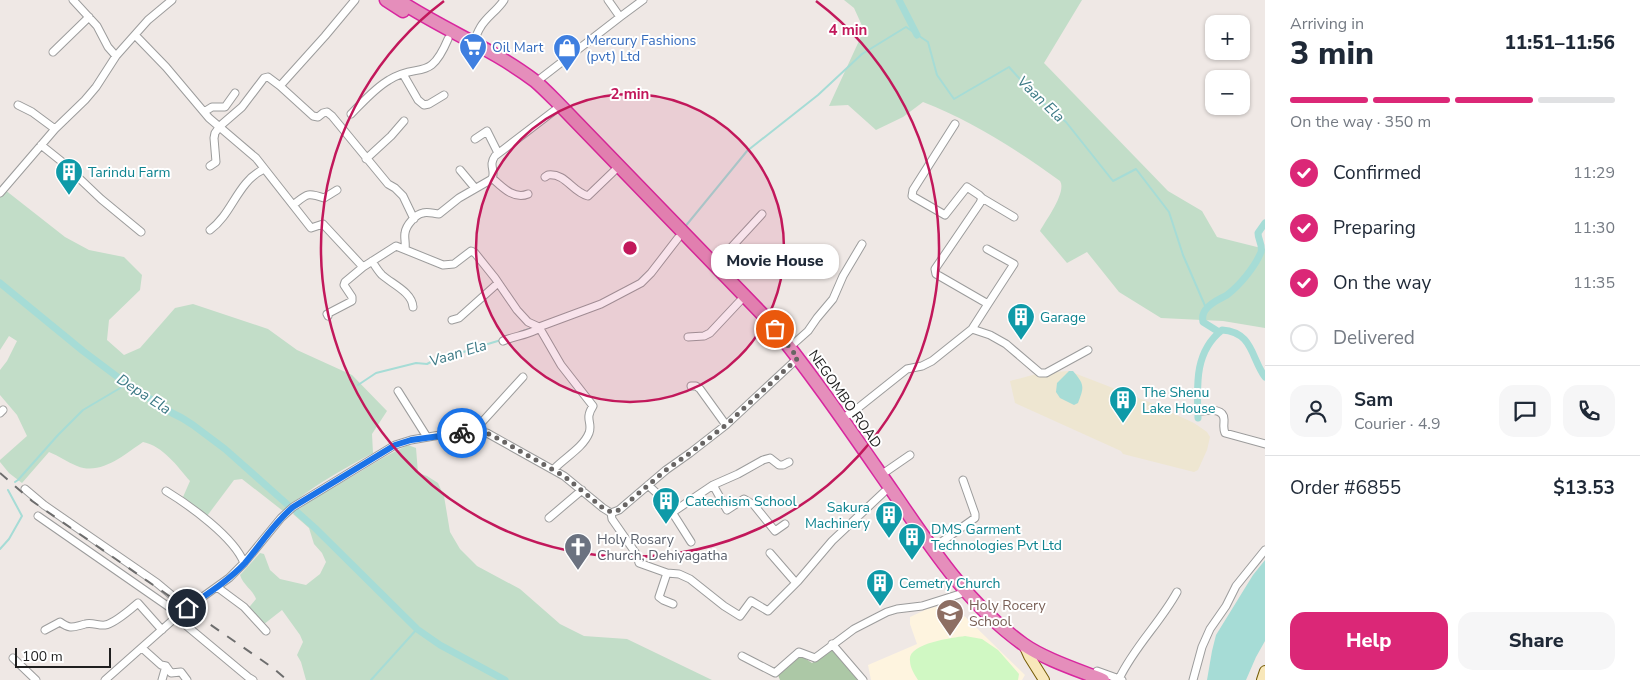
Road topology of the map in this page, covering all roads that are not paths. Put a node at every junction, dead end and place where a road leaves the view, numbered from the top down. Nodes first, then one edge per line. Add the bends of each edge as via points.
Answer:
1 (72, 0) edge
2 (355, 0) edge
3 (386, 0) edge
4 (398, 0) edge
5 (504, 0) edge
6 (608, 0) edge
7 (643, 0) edge
8 (171, 1) edge
9 (89, 17) junction
10 (620, 17) junction
11 (135, 35) junction
12 (448, 39) junction
13 (473, 44) junction
14 (53, 52) dead end
15 (116, 56) junction
16 (403, 74) junction
17 (536, 82) junction
18 (280, 86) junction
19 (235, 93) dead end
20 (444, 95) dead end
21 (18, 105) dead end
22 (555, 110) junction
23 (204, 112) junction
24 (351, 114) dead end
25 (404, 121) dead end
26 (954, 124) dead end
27 (220, 126) junction
28 (55, 129) junction
29 (475, 139) dead end
30 (41, 145) junction
31 (498, 153) junction
32 (366, 159) junction
33 (210, 166) dead end
34 (264, 169) junction
35 (460, 170) dead end
36 (614, 171) junction
37 (545, 177) dead end
38 (492, 178) junction
39 (475, 188) junction
40 (337, 190) dead end
41 (0, 193) edge
42 (528, 194) dead end
43 (982, 198) junction
44 (292, 205) junction
45 (762, 214) dead end
46 (1014, 217) dead end
47 (414, 219) junction
48 (210, 230) dead end
49 (141, 232) dead end
50 (678, 238) junction
51 (862, 244) dead end
52 (405, 249) junction
53 (987, 249) dead end
54 (372, 261) junction
55 (715, 265) junction
56 (363, 267) junction
57 (498, 283) junction
58 (740, 301) junction
59 (988, 304) junction
60 (413, 307) dead end
61 (328, 316) dead end
62 (452, 320) dead end
63 (539, 328) junction
64 (972, 329) junction
65 (688, 337) dead end
66 (502, 341) dead end
67 (790, 347) junction
68 (1088, 350) dead end
69 (796, 360) junction
70 (523, 377) dead end
71 (691, 386) dead end
72 (398, 392) dead end
73 (1202, 410) dead end
74 (841, 419) junction
75 (726, 425) junction
76 (473, 432) junction
77 (427, 437) junction
78 (1265, 444) edge
79 (910, 455) dead end
80 (789, 462) dead end
81 (553, 470) junction
82 (881, 475) junction
83 (963, 480) dead end
84 (713, 484) junction
85 (648, 485) junction
86 (24, 489) dead end
87 (582, 490) junction
88 (166, 491) dead end
89 (884, 492) junction
90 (611, 512) junction
91 (672, 512) junction
92 (38, 516) dead end
93 (549, 518) dead end
94 (785, 524) dead end
95 (691, 542) dead end
96 (933, 548) junction
97 (1265, 550) edge
98 (770, 553) dead end
99 (244, 563) junction
100 (667, 573) junction
101 (796, 583) junction
102 (217, 587) junction
103 (1177, 592) dead end
104 (960, 594) junction
105 (673, 604) dead end
106 (187, 608) junction
107 (178, 615) junction
108 (45, 630) dead end
109 (162, 630) junction
110 (266, 631) dead end
111 (832, 644) junction
112 (142, 648) junction
113 (1026, 650) junction
114 (742, 656) dead end
115 (13, 658) dead end
116 (166, 666) junction
117 (1070, 667) junction
118 (1265, 672) edge
119 (1120, 679) edge
120 (36, 680) edge
121 (105, 680) edge
122 (162, 680) edge
123 (187, 680) edge
124 (253, 680) edge
125 (863, 680) edge
126 (1044, 680) edge
127 (1083, 680) edge
128 (1103, 680) edge
129 (1193, 680) edge
130 (1262, 680) edge

1 - 9 street
2 - 18 street
3 - 12 highway, NEGOMBO ROAD
4 - 13 highway, NEGOMBO ROAD
5 - 13 street via 480,28
6 - 10 street
7 - 10 street
8 - 11 street
9 - 14 street
9 - 15 street
10 - 17 street
11 - 15 street
11 - 23 street
12 - 16 street via 431,66
12 - 22 highway, NEGOMBO ROAD via 512,74 540,94
13 - 17 highway, NEGOMBO ROAD
15 - 28 street via 96,87
16 - 20 street via 424,105
16 - 24 street via 383,84
17 - 55 highway, NEGOMBO ROAD
18 - 27 street via 268,77 264,78 242,107
18 - 32 street via 312,116 318,117 327,112 332,116
19 - 23 street via 225,107 212,107
21 - 28 street
22 - 31 street
22 - 36 highway, NEGOMBO ROAD
23 - 27 street
25 - 32 street
26 - 43 street via 912,196 945,215 966,187
27 - 33 street via 214,138 216,162
27 - 34 street
28 - 30 street
29 - 31 street via 486,131
30 - 41 street
30 - 49 street
31 - 38 street via 492,160
32 - 47 street via 388,184 400,192
34 - 44 street
34 - 48 street via 246,181 224,218
35 - 39 street
36 - 37 street via 588,196 556,175
36 - 50 highway, NEGOMBO ROAD
38 - 39 street
38 - 42 street via 516,196
39 - 47 street via 439,214 423,213
40 - 44 street via 324,198 308,194
43 - 46 street
43 - 59 street via 935,269 936,274
44 - 56 street via 311,228 323,224
45 - 55 street
47 - 52 street via 404,234
50 - 58 highway, NEGOMBO ROAD
50 - 63 street via 641,284 601,304
51 - 67 street via 833,299 808,331
52 - 54 street via 396,246
52 - 57 street via 443,265 454,264 471,251
53 - 59 street via 1014,264
54 - 56 street
54 - 60 street via 381,274 406,294
55 - 67 highway, NEGOMBO ROAD
56 - 61 street via 344,285 352,301
57 - 62 street via 480,301
57 - 63 street via 517,310
58 - 65 street via 710,333
58 - 69 highway, NEGOMBO ROAD
59 - 64 street
63 - 66 street
63 - 81 street via 561,365 593,406 588,416 590,430 587,437
64 - 68 street via 1006,344 1040,373 1046,373
64 - 74 street via 932,361 907,368
67 - 69 highway, NEGOMBO ROAD
69 - 74 highway, NEGOMBO ROAD
69 - 75 street
69 - 89 highway, NEGOMBO ROAD
70 - 76 street
71 - 75 street via 700,389
72 - 77 street
73 - 78 street via 1216,410 1223,414 1225,433
74 - 82 highway, NEGOMBO ROAD
75 - 85 street
76 - 77 street
76 - 81 street via 487,433
77 - 99 street via 395,445 293,507
79 - 82 street
80 - 84 street via 779,466 770,458 763,460
81 - 87 street
82 - 96 highway, NEGOMBO ROAD
83 - 96 street via 975,518
84 - 91 street
84 - 94 street via 727,510 744,499 754,505 775,531
85 - 90 street via 619,510
85 - 91 street
86 - 106 street via 157,583
87 - 90 street
87 - 93 street
88 - 99 street via 218,531 242,556
89 - 101 street via 832,541
89 - 104 highway, NEGOMBO ROAD
90 - 100 street via 639,563
91 - 95 street
92 - 107 street
96 - 113 highway, NEGOMBO ROAD via 978,605
97 - 129 street via 1236,586 1210,629
98 - 101 street
99 - 102 street
100 - 101 street via 690,579 740,616 751,600 768,612
100 - 105 street via 659,598
102 - 106 street
102 - 110 street via 244,607
103 - 119 street via 1166,612 1127,662
104 - 111 street via 922,606 887,612 866,621
104 - 113 highway, NEGOMBO ROAD via 1009,642
106 - 107 street
107 - 109 street
107 - 124 street
108 - 109 street via 60,622 67,627 87,623 106,625 138,603
109 - 112 street
111 - 114 street via 815,658 796,654 775,673
111 - 125 street
112 - 116 street
112 - 121 street
113 - 117 highway, NEGOMBO ROAD
113 - 126 street
113 - 127 highway, NEGOMBO ROAD
115 - 120 street
116 - 122 street
116 - 123 street via 171,673 181,672
117 - 119 street via 1090,669
117 - 128 highway, NEGOMBO ROAD
118 - 130 street

